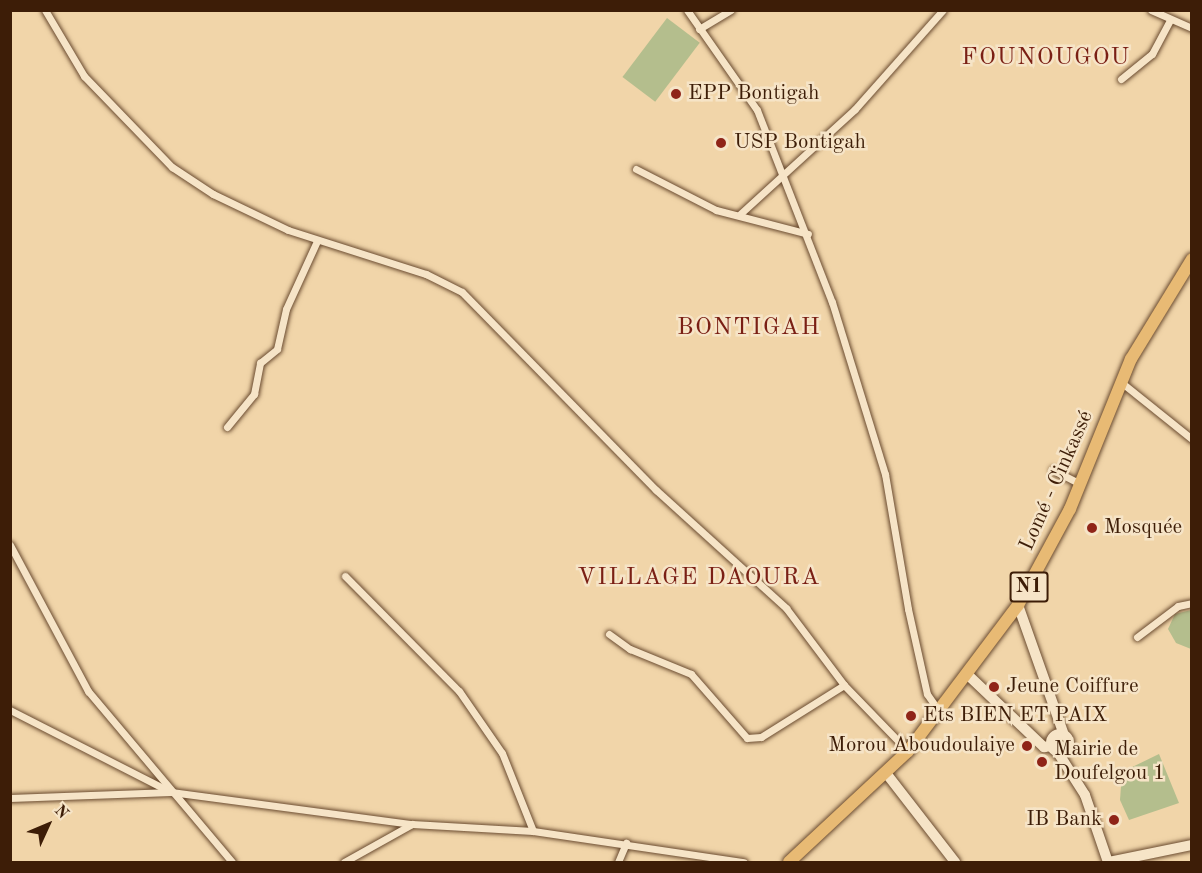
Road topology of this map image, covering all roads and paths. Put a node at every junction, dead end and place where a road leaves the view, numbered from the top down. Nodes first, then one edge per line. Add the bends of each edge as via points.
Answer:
1 (45, 10) edge
2 (687, 10) edge
3 (731, 10) edge
4 (943, 10) edge
5 (1151, 10) edge
6 (1170, 20) junction
7 (1191, 28) edge
8 (699, 29) junction
9 (1121, 79) dead end
10 (636, 169) dead end
11 (782, 174) junction
12 (739, 214) junction
13 (808, 234) junction
14 (317, 241) junction
15 (1191, 259) edge
16 (1122, 383) junction
17 (227, 427) dead end
18 (1191, 439) edge
19 (1053, 470) dead end
20 (1081, 484) junction
21 (10, 545) edge
22 (345, 576) dead end
23 (1191, 603) edge
24 (1018, 605) junction
25 (609, 634) dead end
26 (1137, 637) dead end
27 (968, 675) junction
28 (844, 685) junction
29 (10, 710) edge
30 (939, 711) junction
31 (1064, 735) junction
32 (1068, 747) junction
33 (1054, 749) junction
34 (908, 751) junction
35 (886, 773) junction
36 (1075, 777) junction
37 (171, 792) junction
38 (10, 798) edge
39 (412, 824) junction
40 (533, 831) junction
41 (626, 843) junction
42 (1191, 845) edge
43 (231, 862) edge
44 (344, 862) edge
45 (618, 862) edge
46 (744, 862) edge
47 (789, 862) edge
48 (955, 862) edge
49 (1109, 862) edge

1 - 14 street via 84,76 159,157 213,194
2 - 8 street
3 - 8 street
4 - 11 street via 855,109
5 - 6 street
6 - 7 street
6 - 9 street via 1152,54
8 - 11 street via 737,76 757,110
10 - 12 street via 698,202
11 - 12 street
11 - 13 street
12 - 13 street
13 - 30 street via 885,474 927,694
14 - 17 street via 286,309 277,349 260,363 254,394
14 - 28 street via 426,274 462,292 602,429 656,490 786,608
15 - 16 highway, Lomé - Cinkassé / N1 via 1150,323
16 - 18 street
16 - 20 highway, Lomé - Cinkassé / N1
19 - 20 street
20 - 24 highway, Lomé - Cinkassé / N1
21 - 37 street via 88,691
22 - 40 street via 459,691 502,753
23 - 26 street via 1178,606
24 - 27 highway, Lomé - Cinkassé / N1
24 - 31 main road
25 - 28 street via 630,649 691,674 747,738 760,737
27 - 30 highway, Lomé - Cinkassé / N1
27 - 33 main road via 1044,747
28 - 34 street
29 - 37 street
30 - 34 highway, Lomé - Cinkassé / N1
31 - 32 main road
31 - 33 main road via 1054,737
32 - 33 main road
32 - 36 main road
33 - 36 main road
34 - 35 highway, Lomé - Cinkassé / N1
35 - 47 highway, Lomé - Cinkassé / N1
35 - 48 main road
36 - 49 main road
37 - 38 street
37 - 39 street
37 - 43 street
39 - 40 street
39 - 44 street
40 - 41 street
41 - 45 street
41 - 46 street
42 - 49 main road

